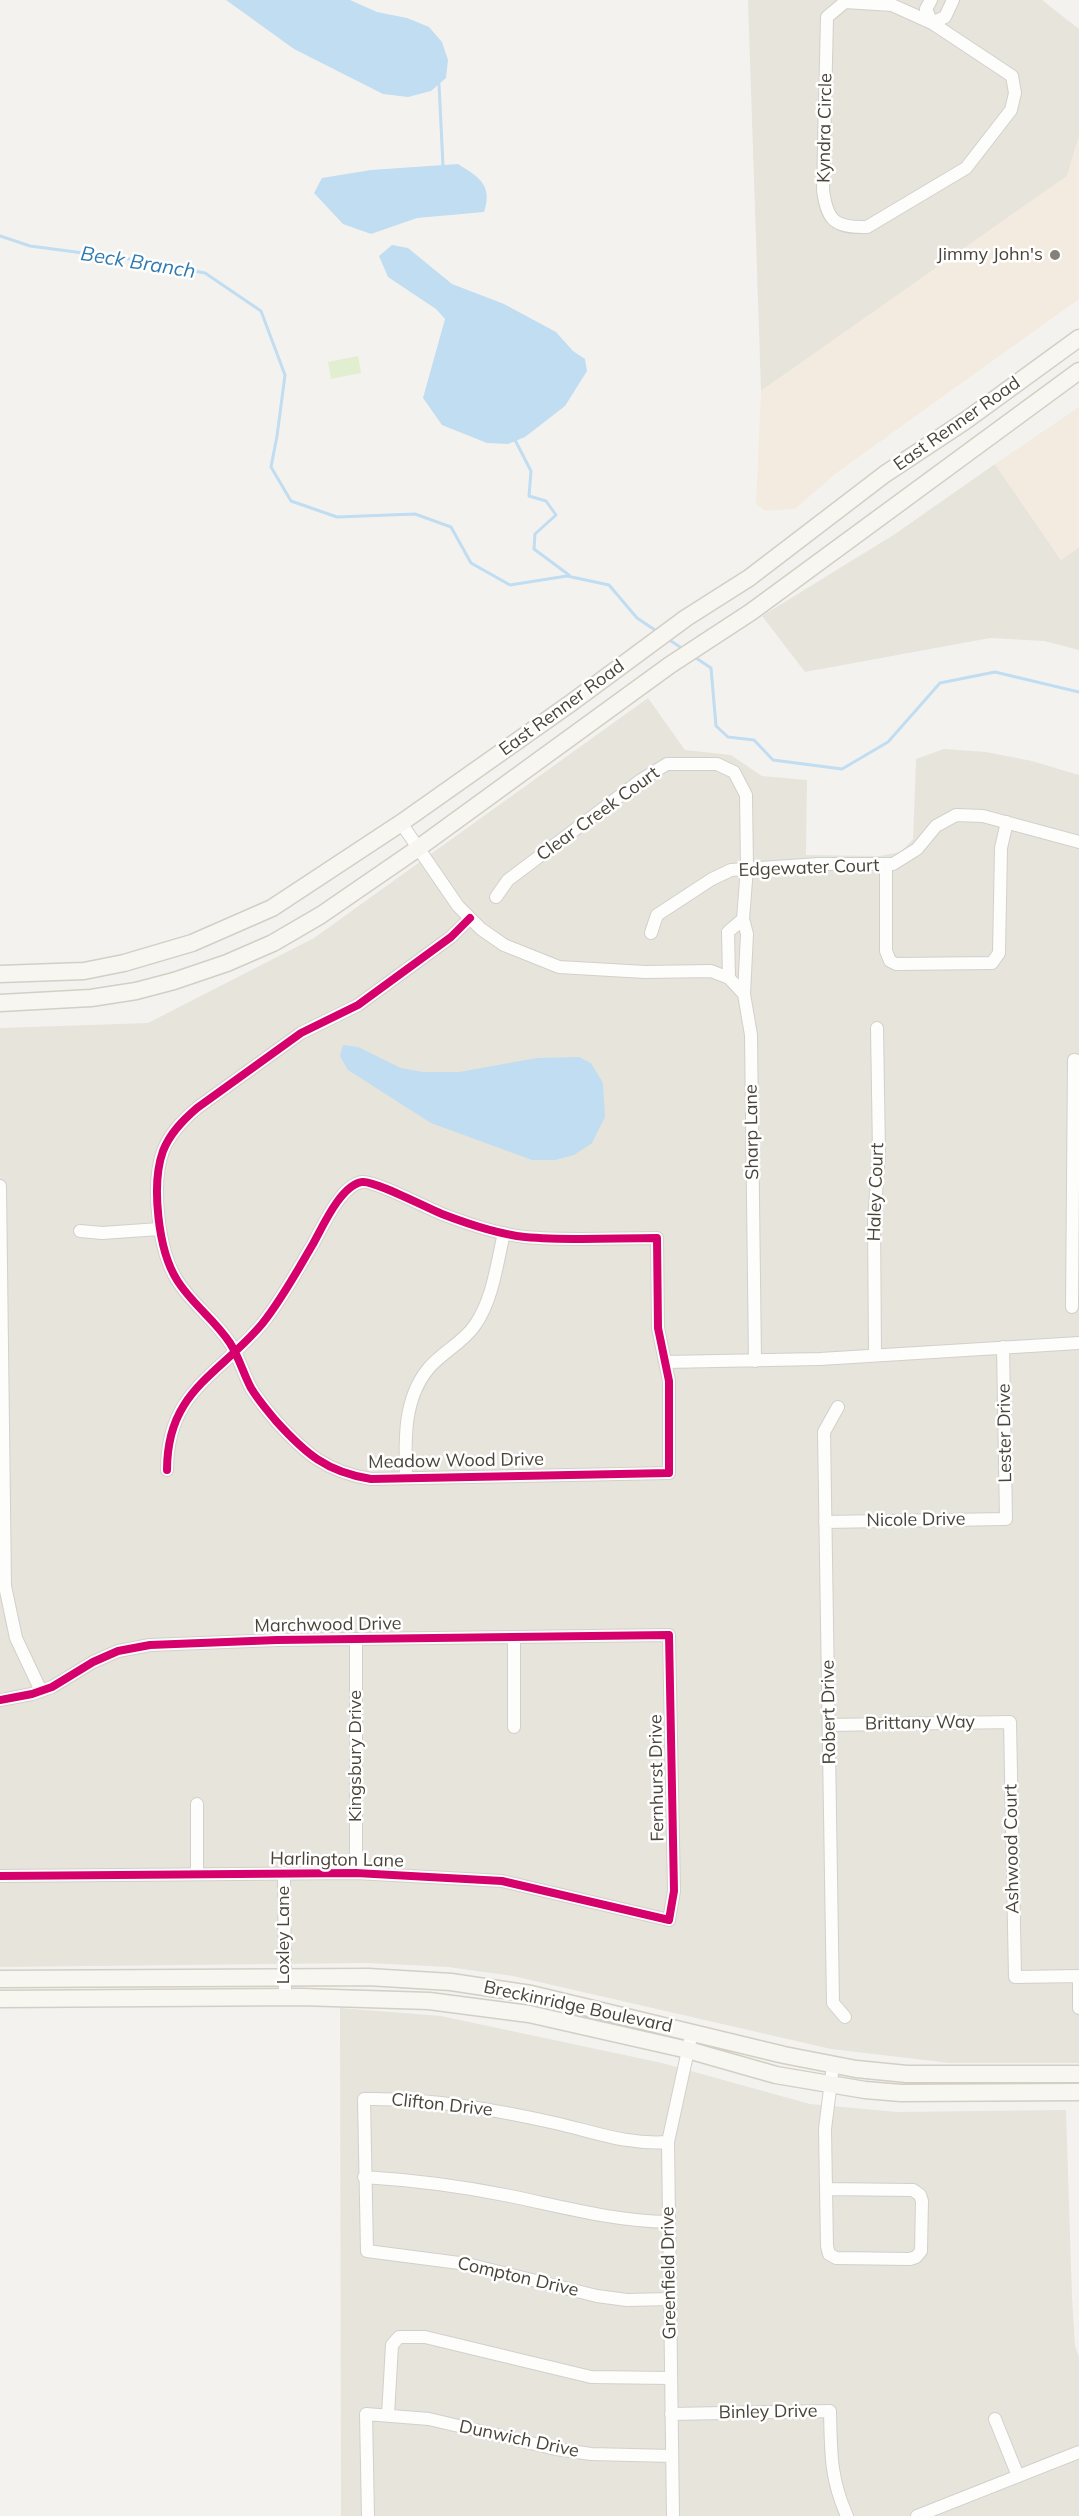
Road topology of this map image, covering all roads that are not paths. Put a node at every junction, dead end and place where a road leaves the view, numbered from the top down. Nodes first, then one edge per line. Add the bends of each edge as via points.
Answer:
1 (931, 0) edge
2 (953, 0) edge
3 (932, 23) junction
4 (1079, 338) edge
5 (1050, 358) junction
6 (1079, 371) edge
7 (1065, 381) junction
8 (749, 578) junction
9 (765, 602) junction
10 (742, 784) joint
11 (1007, 822) junction
12 (401, 823) junction
13 (1079, 842) edge
14 (417, 849) junction
15 (886, 865) junction
16 (747, 868) junction
17 (496, 897) dead end
18 (470, 918) junction
19 (743, 919) junction
20 (651, 933) dead end
21 (0, 974) edge
22 (729, 978) junction
23 (744, 994) junction
24 (0, 1002) edge
25 (877, 1028) dead end
26 (1077, 1060) edge
27 (0, 1186) edge
28 (0, 1219) edge
29 (159, 1229) junction
30 (80, 1231) dead end
31 (504, 1233) junction
32 (1071, 1307) dead end
33 (1079, 1343) edge
34 (1003, 1347) junction
35 (235, 1350) junction
36 (875, 1355) junction
37 (755, 1360) junction
38 (666, 1362) junction
39 (2, 1377) edge
40 (838, 1407) dead end
41 (167, 1470) dead end
42 (406, 1478) junction
43 (1006, 1519) joint
44 (825, 1522) junction
45 (3, 1533) edge
46 (669, 1635) joint
47 (514, 1637) junction
48 (356, 1639) junction
49 (41, 1691) junction
50 (0, 1700) edge
51 (1010, 1722) joint
52 (829, 1725) junction
53 (514, 1727) dead end
54 (197, 1804) dead end
55 (284, 1873) junction
56 (356, 1873) junction
57 (197, 1874) junction
58 (0, 1876) edge
59 (669, 1920) joint
60 (1079, 1976) edge
61 (284, 1977) junction
62 (0, 1979) edge
63 (285, 1997) junction
64 (0, 2000) edge
65 (1079, 2008) edge
66 (845, 2017) dead end
67 (692, 2032) junction
68 (688, 2050) junction
69 (833, 2065) junction
70 (1079, 2074) edge
71 (830, 2085) junction
72 (1079, 2092) edge
73 (668, 2142) junction
74 (364, 2177) junction
75 (826, 2189) junction
76 (668, 2222) junction
77 (367, 2251) joint
78 (669, 2299) junction
79 (670, 2378) junction
80 (388, 2415) junction
81 (671, 2415) junction
82 (995, 2419) dead end
83 (1079, 2452) edge
84 (672, 2456) junction
85 (1018, 2476) junction
86 (368, 2516) edge
87 (673, 2516) edge
88 (847, 2516) edge
89 (916, 2516) edge

1 - 3 street via 926,9
2 - 3 street via 945,17
3 - 3 street, Kyndra Circle via 892,5 845,2 827,17 823,190 825,207 833,221 847,228 867,227 966,168 1011,110 1015,93 1012,76
4 - 5 main road, East Renner Road
5 - 7 main road
5 - 8 main road, East Renner Road via 885,474
6 - 7 main road, East Renner Road
7 - 9 main road, East Renner Road
8 - 9 main road
8 - 12 main road, East Renner Road via 686,618
9 - 14 main road, East Renner Road via 670,665
10 - 16 street, Sharp Lane via 746,795
10 - 17 street, Clear Creek Court via 734,772 717,764 668,764 508,880
11 - 13 street, Edgewater Court
11 - 15 street, Edgewater Court via 974,814 956,815 936,826 908,856
11 - 15 street via 1001,848 996,961 890,961 885,951
12 - 14 street
12 - 21 main road, East Renner Road via 273,908 192,943 84,971
14 - 18 street
14 - 24 main road, East Renner Road via 321,915 273,943 227,963 136,991 45,1002
15 - 16 street, Edgewater Court
16 - 19 street, Sharp Lane
16 - 20 street, Edgewater Court via 712,879 657,915
18 - 22 street via 504,945 559,967 711,971
18 - 29 street, Meadow Wood Drive via 451,937 358,1005 301,1034 181,1122 170,1136 159,1169
19 - 22 street via 728,932
19 - 23 street, Sharp Lane via 747,934
22 - 23 street
23 - 37 street, Sharp Lane via 751,1035
25 - 36 street, Haley Court
26 - 32 street
27 - 28 street
28 - 39 street
29 - 30 street
29 - 35 street, Meadow Wood Drive via 166,1259 177,1280
31 - 35 street via 444,1215 368,1182 351,1185 334,1207 282,1298
31 - 38 street via 525,1237 657,1238 658,1328
31 - 42 street via 490,1290 475,1325 429,1368 409,1407 405,1428
33 - 34 street
34 - 36 street
34 - 43 street, Lester Drive
35 - 41 street via 185,1401 170,1439
35 - 42 street, Meadow Wood Drive via 258,1399 299,1447 318,1461 355,1477
36 - 37 street
37 - 38 street
38 - 42 street, Meadow Wood Drive via 669,1473
39 - 45 street
40 - 44 street, Robert Drive via 824,1432
43 - 44 street, Nicole Drive
44 - 52 street, Robert Drive
45 - 49 street via 10,1617 27,1666
46 - 47 street, Marchwood Drive
46 - 59 street, Fernhurst Drive via 674,1891
47 - 48 street, Marchwood Drive
47 - 53 street
48 - 49 street, Marchwood Drive via 137,1646 93,1662
48 - 56 street, Kingsbury Drive
49 - 50 street, Marchwood Drive
51 - 52 street, Brittany Way
51 - 60 street, Ashwood Court via 1015,1977
52 - 66 street, Robert Drive via 833,2003
54 - 57 street
55 - 56 street, Harlington Lane
55 - 57 street, Harlington Lane
55 - 61 street, Loxley Lane
56 - 59 street, Harlington Lane via 502,1881
57 - 58 street, Harlington Lane
60 - 65 street
61 - 62 main road, Breckinridge Boulevard
61 - 63 street, Loxley Lane
61 - 67 main road, Breckinridge Boulevard via 451,1982 531,1994
63 - 64 main road, Breckinridge Boulevard
63 - 68 main road, Breckinridge Boulevard via 429,2001 530,2014
67 - 68 street, Greenfield Drive
67 - 69 main road, Breckinridge Boulevard
68 - 71 main road, Breckinridge Boulevard via 776,2075
68 - 73 street, Greenfield Drive
69 - 70 main road, Breckinridge Boulevard via 907,2074
69 - 71 street
71 - 72 main road, Breckinridge Boulevard via 901,2093
71 - 75 street via 825,2129
73 - 74 street, Clifton Drive via 623,2141 463,2104 364,2099
73 - 76 street, Greenfield Drive
74 - 76 street via 456,2185 624,2220
74 - 77 street, Clifton Drive
75 - 75 street via 829,2254 836,2258 910,2259 921,2251 922,2201 913,2190
76 - 78 street, Greenfield Drive
77 - 78 street, Compton Drive via 467,2264 597,2296
78 - 79 street, Greenfield Drive
79 - 80 street via 591,2377 436,2340 399,2337 392,2345
79 - 81 street, Greenfield Drive
80 - 84 street, Dunwich Drive via 429,2419 590,2454
80 - 86 street, Dunwich Drive via 366,2414
81 - 84 street, Greenfield Drive
81 - 88 street, Binley Drive via 830,2411 832,2470
82 - 85 street
83 - 85 street
84 - 87 street, Greenfield Drive
85 - 89 street

